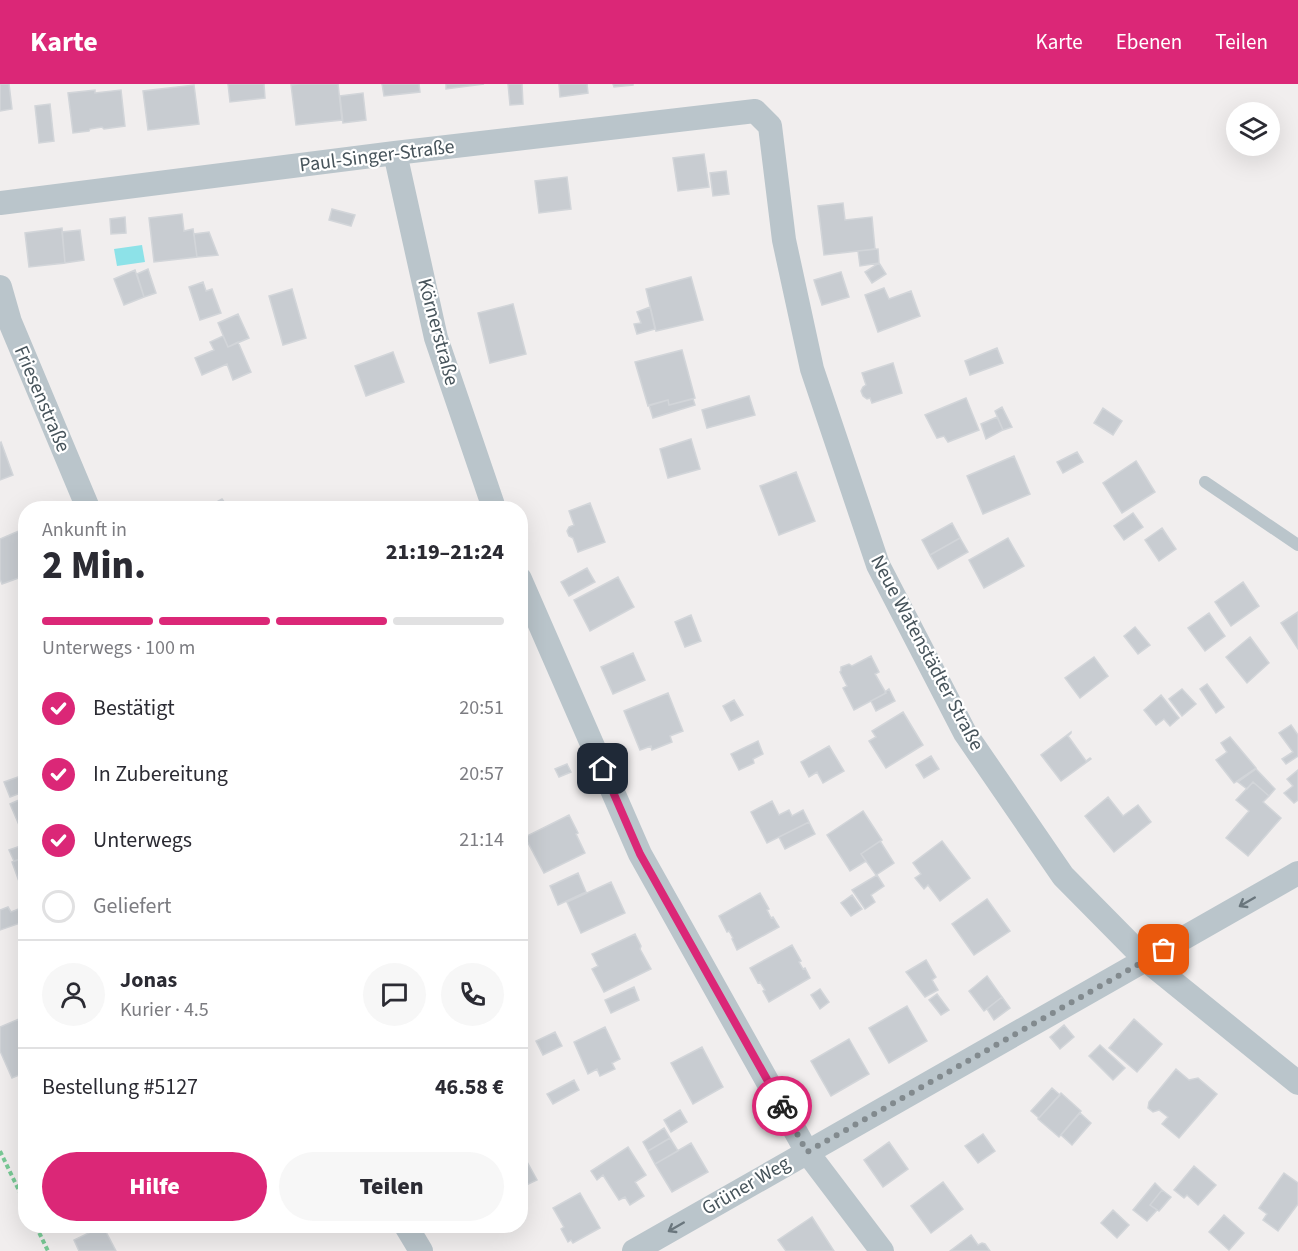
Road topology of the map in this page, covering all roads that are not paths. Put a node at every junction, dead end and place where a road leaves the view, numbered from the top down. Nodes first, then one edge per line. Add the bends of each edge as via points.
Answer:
1 (755, 111) joint
2 (395, 153) junction
3 (0, 203) edge
4 (0, 287) edge
5 (1205, 482) dead end
6 (84, 501) edge
7 (492, 501) edge
8 (1298, 545) edge
9 (528, 597) edge
10 (1298, 873) edge
11 (1146, 960) junction
12 (1298, 1083) edge
13 (807, 1152) junction
14 (410, 1233) edge
15 (421, 1251) edge
16 (633, 1251) edge
17 (882, 1251) edge

1 - 2 street, Paul-Singer-Straße
1 - 11 street, Neue Watenstädter Straße via 770,126 784,240 812,369 878,565 965,733 1063,876
2 - 3 street, Paul-Singer-Straße
2 - 7 street, Körnerstraße via 435,338
4 - 6 street, Friesenstraße via 10,322
5 - 8 lane
9 - 13 street via 640,854
10 -> 11 street, Grüner Weg
11 - 12 street, Neue Watenstädter Straße
11 - 13 street, Grüner Weg
13 -> 16 street, Grüner Weg
13 - 17 street
14 - 15 street

